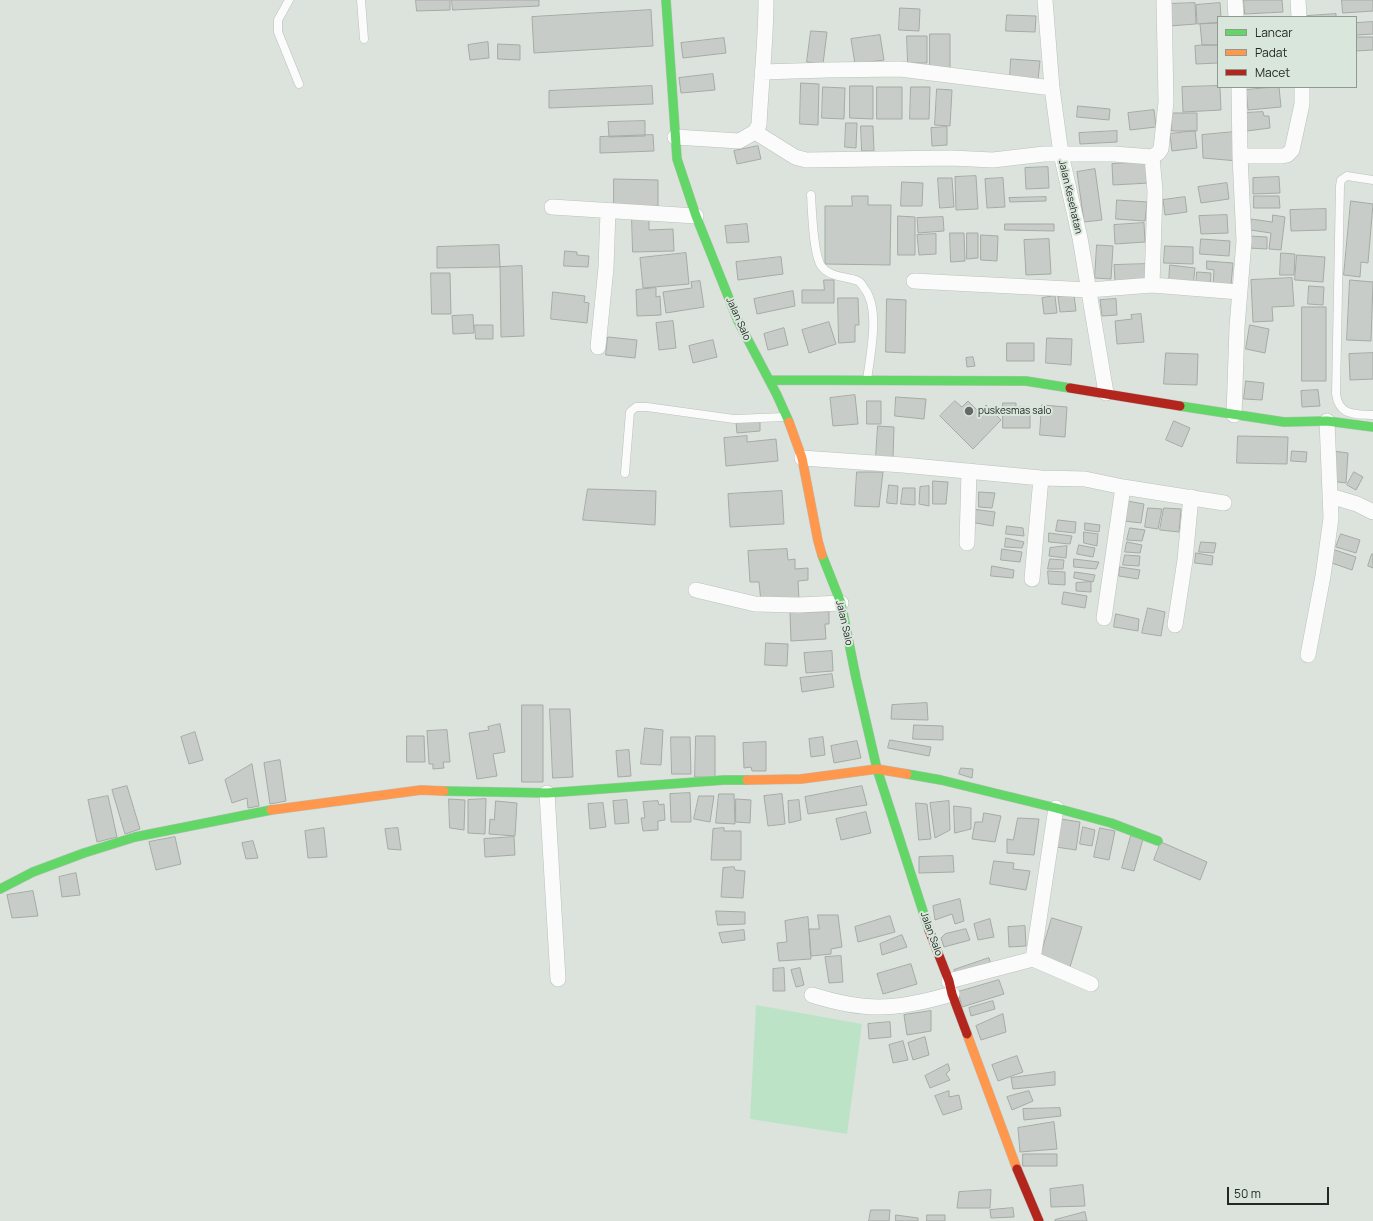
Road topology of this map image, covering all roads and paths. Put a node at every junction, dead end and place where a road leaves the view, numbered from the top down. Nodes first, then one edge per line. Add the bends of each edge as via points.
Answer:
1 (289, 0) edge
2 (362, 0) edge
3 (666, 0) edge
4 (766, 0) edge
5 (1045, 0) edge
6 (1164, 0) edge
7 (1235, 0) edge
8 (1298, 0) edge
9 (1236, 16) edge
10 (1299, 16) edge
11 (364, 39) dead end
12 (762, 72) junction
13 (299, 84) dead end
14 (1052, 88) junction
15 (1239, 88) edge
16 (1302, 88) edge
17 (755, 132) junction
18 (675, 137) junction
19 (1061, 154) junction
20 (1240, 156) junction
21 (1152, 157) junction
22 (1373, 180) edge
23 (811, 195) dead end
24 (552, 207) dead end
25 (608, 211) junction
26 (696, 216) junction
27 (914, 281) dead end
28 (1152, 285) junction
29 (1089, 290) junction
30 (1239, 292) junction
31 (598, 347) dead end
32 (769, 380) junction
33 (866, 381) junction
34 (1106, 392) junction
35 (1234, 414) junction
36 (1373, 415) edge
37 (788, 417) junction
38 (1327, 421) junction
39 (1373, 427) edge
40 (802, 458) junction
41 (969, 471) junction
42 (625, 473) dead end
43 (1041, 478) junction
44 (1123, 487) junction
45 (1330, 496) junction
46 (1192, 497) junction
47 (1224, 503) dead end
48 (1373, 512) edge
49 (967, 543) dead end
50 (1032, 579) dead end
51 (696, 590) dead end
52 (840, 603) junction
53 (1104, 618) dead end
54 (1175, 625) dead end
55 (1308, 655) dead end
56 (877, 769) junction
57 (547, 793) junction
58 (1056, 808) junction
59 (1158, 841) dead end
60 (0, 889) edge
61 (1033, 959) junction
62 (558, 979) dead end
63 (1091, 984) dead end
64 (950, 987) junction
65 (812, 995) dead end
66 (1039, 1221) edge

1 - 13 lane via 278,20 278,32
2 - 11 lane
3 - 18 street, Jalan Salo
4 - 12 street
5 - 14 street, Jalan Kesehatan
6 - 21 street via 1166,102 1161,148
7 - 9 street
8 - 10 street
12 - 14 street via 900,70
12 - 17 street via 759,125
14 - 19 street, Jalan Kesehatan
15 - 20 street
16 - 20 street via 1302,104 1292,150 1282,156
17 - 18 street via 739,141
17 - 19 street via 795,157 806,160 993,160
18 - 26 street, Jalan Salo via 677,159
19 - 21 street
19 - 29 street, Jalan Kesehatan
20 - 30 street via 1244,241
21 - 28 street via 1155,191
22 - 36 lane via 1347,176 1341,180 1336,394 1337,402 1342,409 1352,414
23 - 33 lane via 818,262 822,268 835,276 860,282 869,293 874,321
24 - 25 street
25 - 26 street
25 - 31 street via 606,268
26 - 32 street, Jalan Salo via 738,321
27 - 29 street
28 - 29 street
28 - 30 street
29 - 34 street, Jalan Kesehatan
30 - 35 street
32 - 33 street
32 - 37 street, Jalan Salo
33 - 34 street via 1026,382
34 - 35 street via 1158,403
35 - 38 street via 1284,422
37 - 40 street, Jalan Salo
37 - 42 lane via 734,419 636,407 630,412
38 - 39 street
38 - 45 street
40 - 41 street
40 - 52 street, Jalan Salo via 818,541
41 - 43 street
41 - 49 street
43 - 44 street via 1085,479
43 - 50 street
44 - 46 street
44 - 53 street
45 - 48 street
45 - 55 street via 1331,514 1323,576
46 - 47 street
46 - 54 street
51 - 52 street via 755,604
52 - 56 street, Jalan Salo
56 - 57 street via 801,779 724,780
56 - 58 street via 941,780
56 - 64 street, Jalan Salo
57 - 60 street via 422,790 272,810 135,837 32,872
57 - 62 street
58 - 59 street via 1111,823
58 - 61 street
61 - 63 street
61 - 64 street
64 - 65 street via 911,1004 878,1007
64 - 66 street, Jalan Salo via 1015,1165

